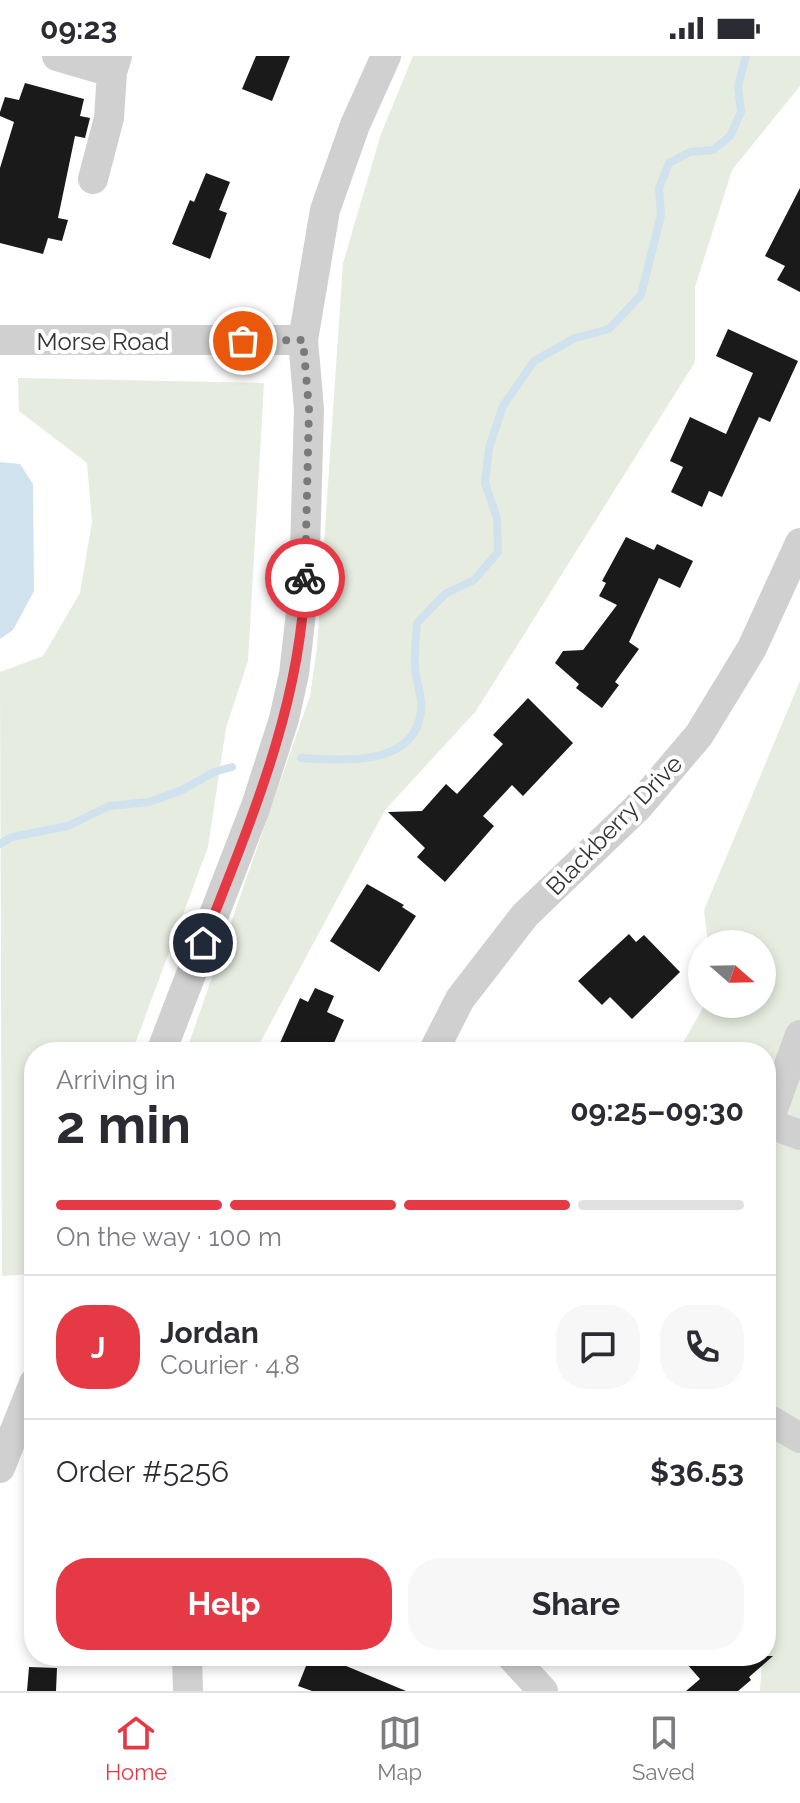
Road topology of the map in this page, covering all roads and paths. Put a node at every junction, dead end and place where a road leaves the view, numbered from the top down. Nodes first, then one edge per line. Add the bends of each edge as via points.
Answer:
1 (57, 56) edge
2 (386, 56) edge
3 (114, 64) edge
4 (93, 179) dead end
5 (0, 340) edge
6 (303, 340) junction
7 (800, 543) edge
8 (800, 1035) edge
9 (165, 1042) edge
10 (438, 1042) edge
11 (776, 1100) edge
12 (776, 1128) edge
13 (800, 1135) edge
14 (24, 1411) edge
15 (776, 1424) edge
16 (800, 1438) edge
17 (0, 1468) edge
18 (187, 1666) edge
19 (520, 1666) edge
20 (188, 1691) edge
21 (543, 1691) edge

1 - 3 street
2 - 6 street via 325,210
3 - 4 street via 109,118
5 - 6 street, Morse Road
6 - 9 street via 309,439 304,586 294,674 256,806
7 - 10 street, Blackberry Drive via 752,648 699,735 637,808 525,915 460,999
8 - 11 street
12 - 13 street
14 - 17 street
15 - 16 street
18 - 20 street
19 - 21 street

